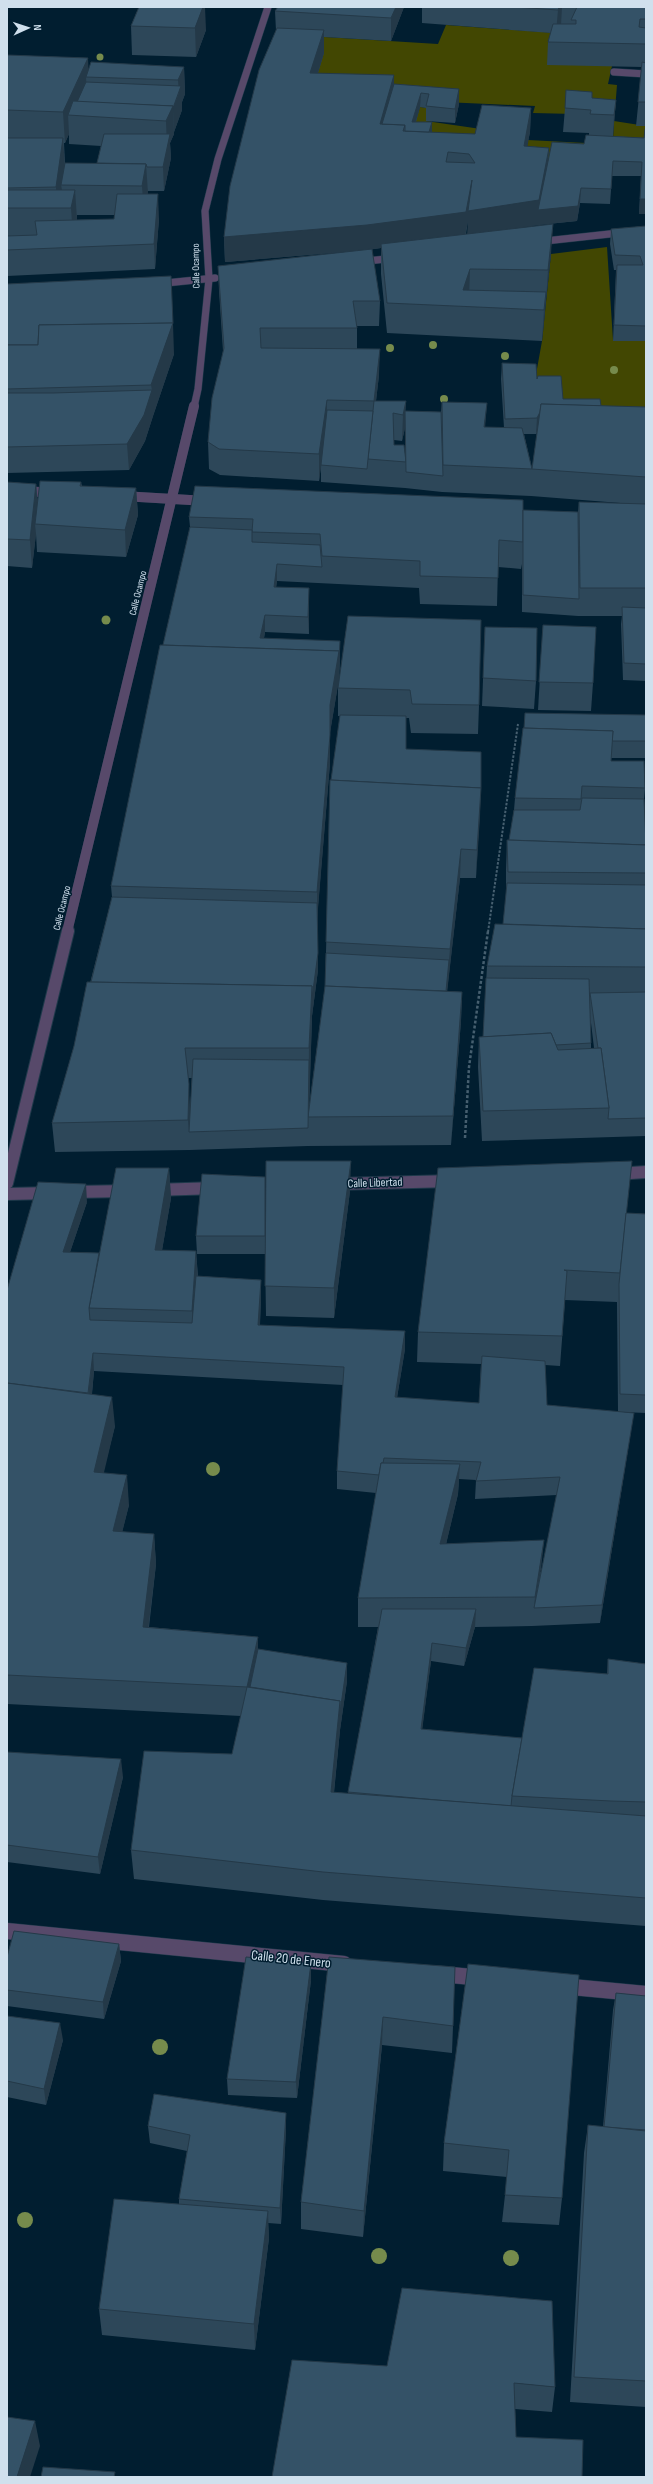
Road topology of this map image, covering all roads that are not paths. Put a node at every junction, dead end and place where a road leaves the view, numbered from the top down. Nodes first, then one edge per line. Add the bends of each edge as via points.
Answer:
1 (268, 7) edge
2 (614, 72) dead end
3 (646, 74) edge
4 (646, 230) edge
5 (527, 243) edge
6 (408, 256) edge
7 (352, 263) edge
8 (225, 277) edge
9 (209, 279) junction
10 (147, 284) edge
11 (7, 490) edge
12 (62, 493) edge
13 (109, 496) edge
14 (172, 499) junction
15 (220, 501) edge
16 (646, 1172) edge
17 (606, 1174) edge
18 (462, 1180) edge
19 (7, 1183) edge
20 (327, 1184) edge
21 (231, 1188) edge
22 (7, 1194) edge
23 (7, 1931) edge
24 (362, 1966) edge
25 (425, 1972) edge
26 (496, 1979) edge
27 (543, 1984) edge
28 (646, 1994) edge

1 - 9 street, Calle Ocampo via 218,158 205,211
2 - 3 street
4 - 5 street
6 - 7 street
8 - 9 street
9 - 10 street
9 - 14 street, Calle Ocampo via 198,389
11 - 12 street
13 - 14 street
14 - 15 street
14 - 19 street, Calle Ocampo
16 - 17 street
18 - 20 street, Calle Libertad
21 - 22 street
23 - 24 street, Calle 20 de Enero
25 - 26 street
27 - 28 street

